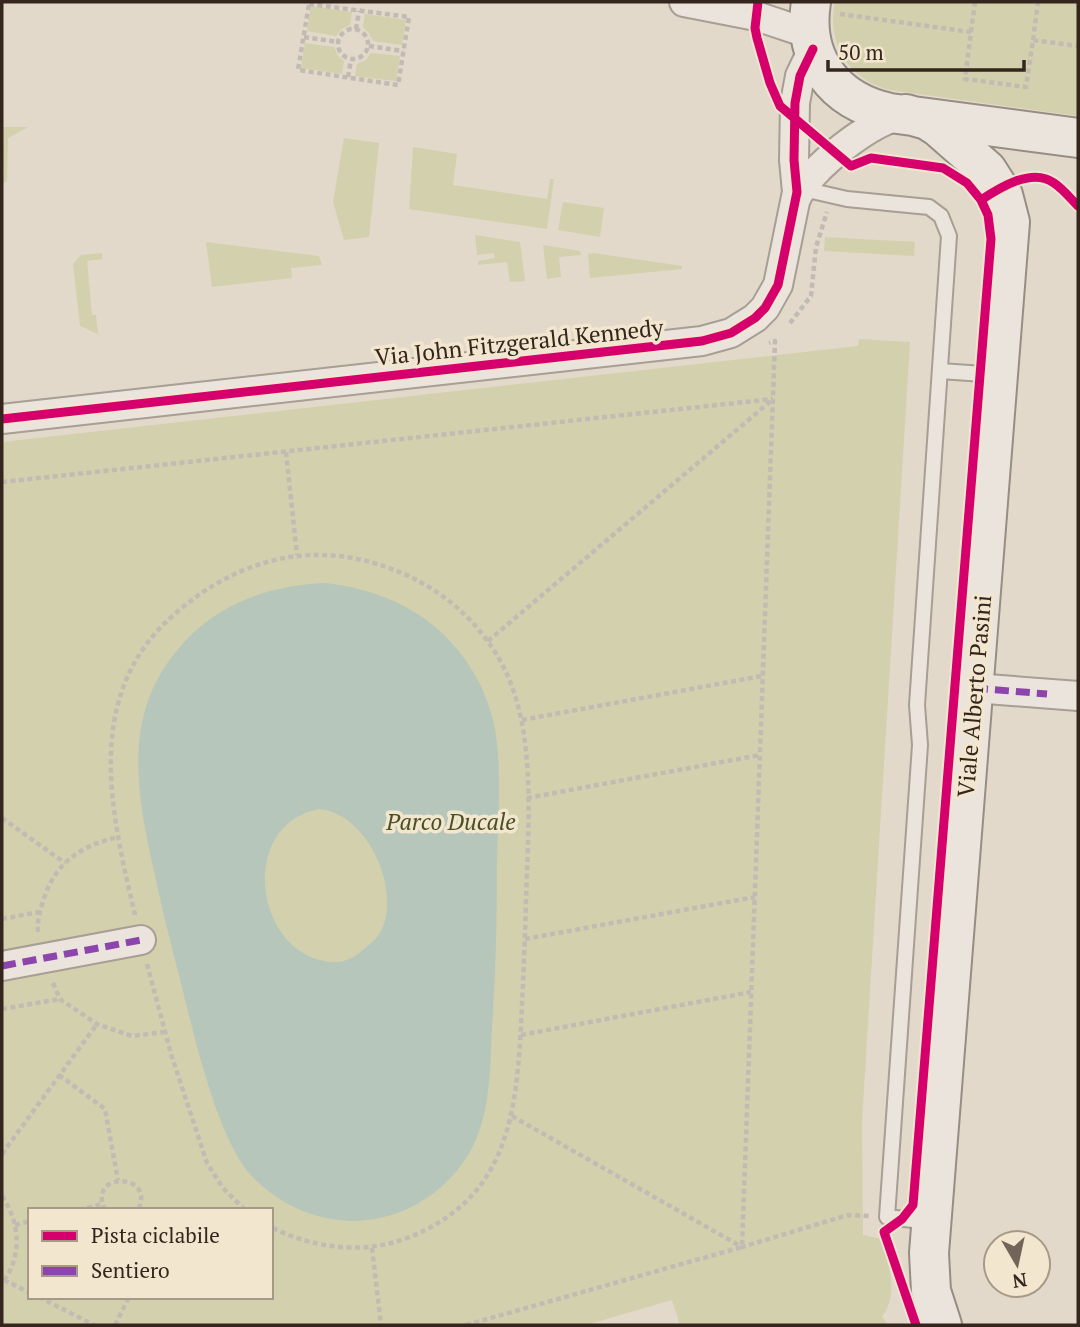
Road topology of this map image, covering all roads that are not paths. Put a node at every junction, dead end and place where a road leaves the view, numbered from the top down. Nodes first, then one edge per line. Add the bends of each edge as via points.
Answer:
1 (684, 2) edge
2 (818, 32) edge
3 (906, 114) junction
4 (1078, 138) edge
5 (796, 200) junction
6 (940, 371) junction
7 (999, 375) junction
8 (2, 419) edge
9 (974, 688) junction
10 (1078, 696) edge
11 (141, 940) road end
12 (2, 965) edge
13 (917, 1220) junction
14 (934, 1314) edge

1 - 2 street
2 - 3 main road via 827,76 849,97 876,110
2 - 5 street, Via John Fitzgerald Kennedy via 800,76 796,103
3 - 4 main road
3 - 5 street, Via John Fitzgerald Kennedy via 886,119 842,148 822,164
3 - 7 main road, Viale Alberto Pasini via 938,127 987,170 1006,202 1010,229
5 - 6 lane via 808,191 919,205 933,209 944,220 950,243
5 - 8 street, Via John Fitzgerald Kennedy via 772,297 755,318 717,338
6 - 7 lane
6 - 13 lane via 917,705 920,745 885,1225
7 - 9 main road, Viale Alberto Pasini
9 - 10 street
9 - 13 main road, Viale Alberto Pasini
11 - 12 street
13 - 14 main road, Viale Alberto Pasini via 929,1262

